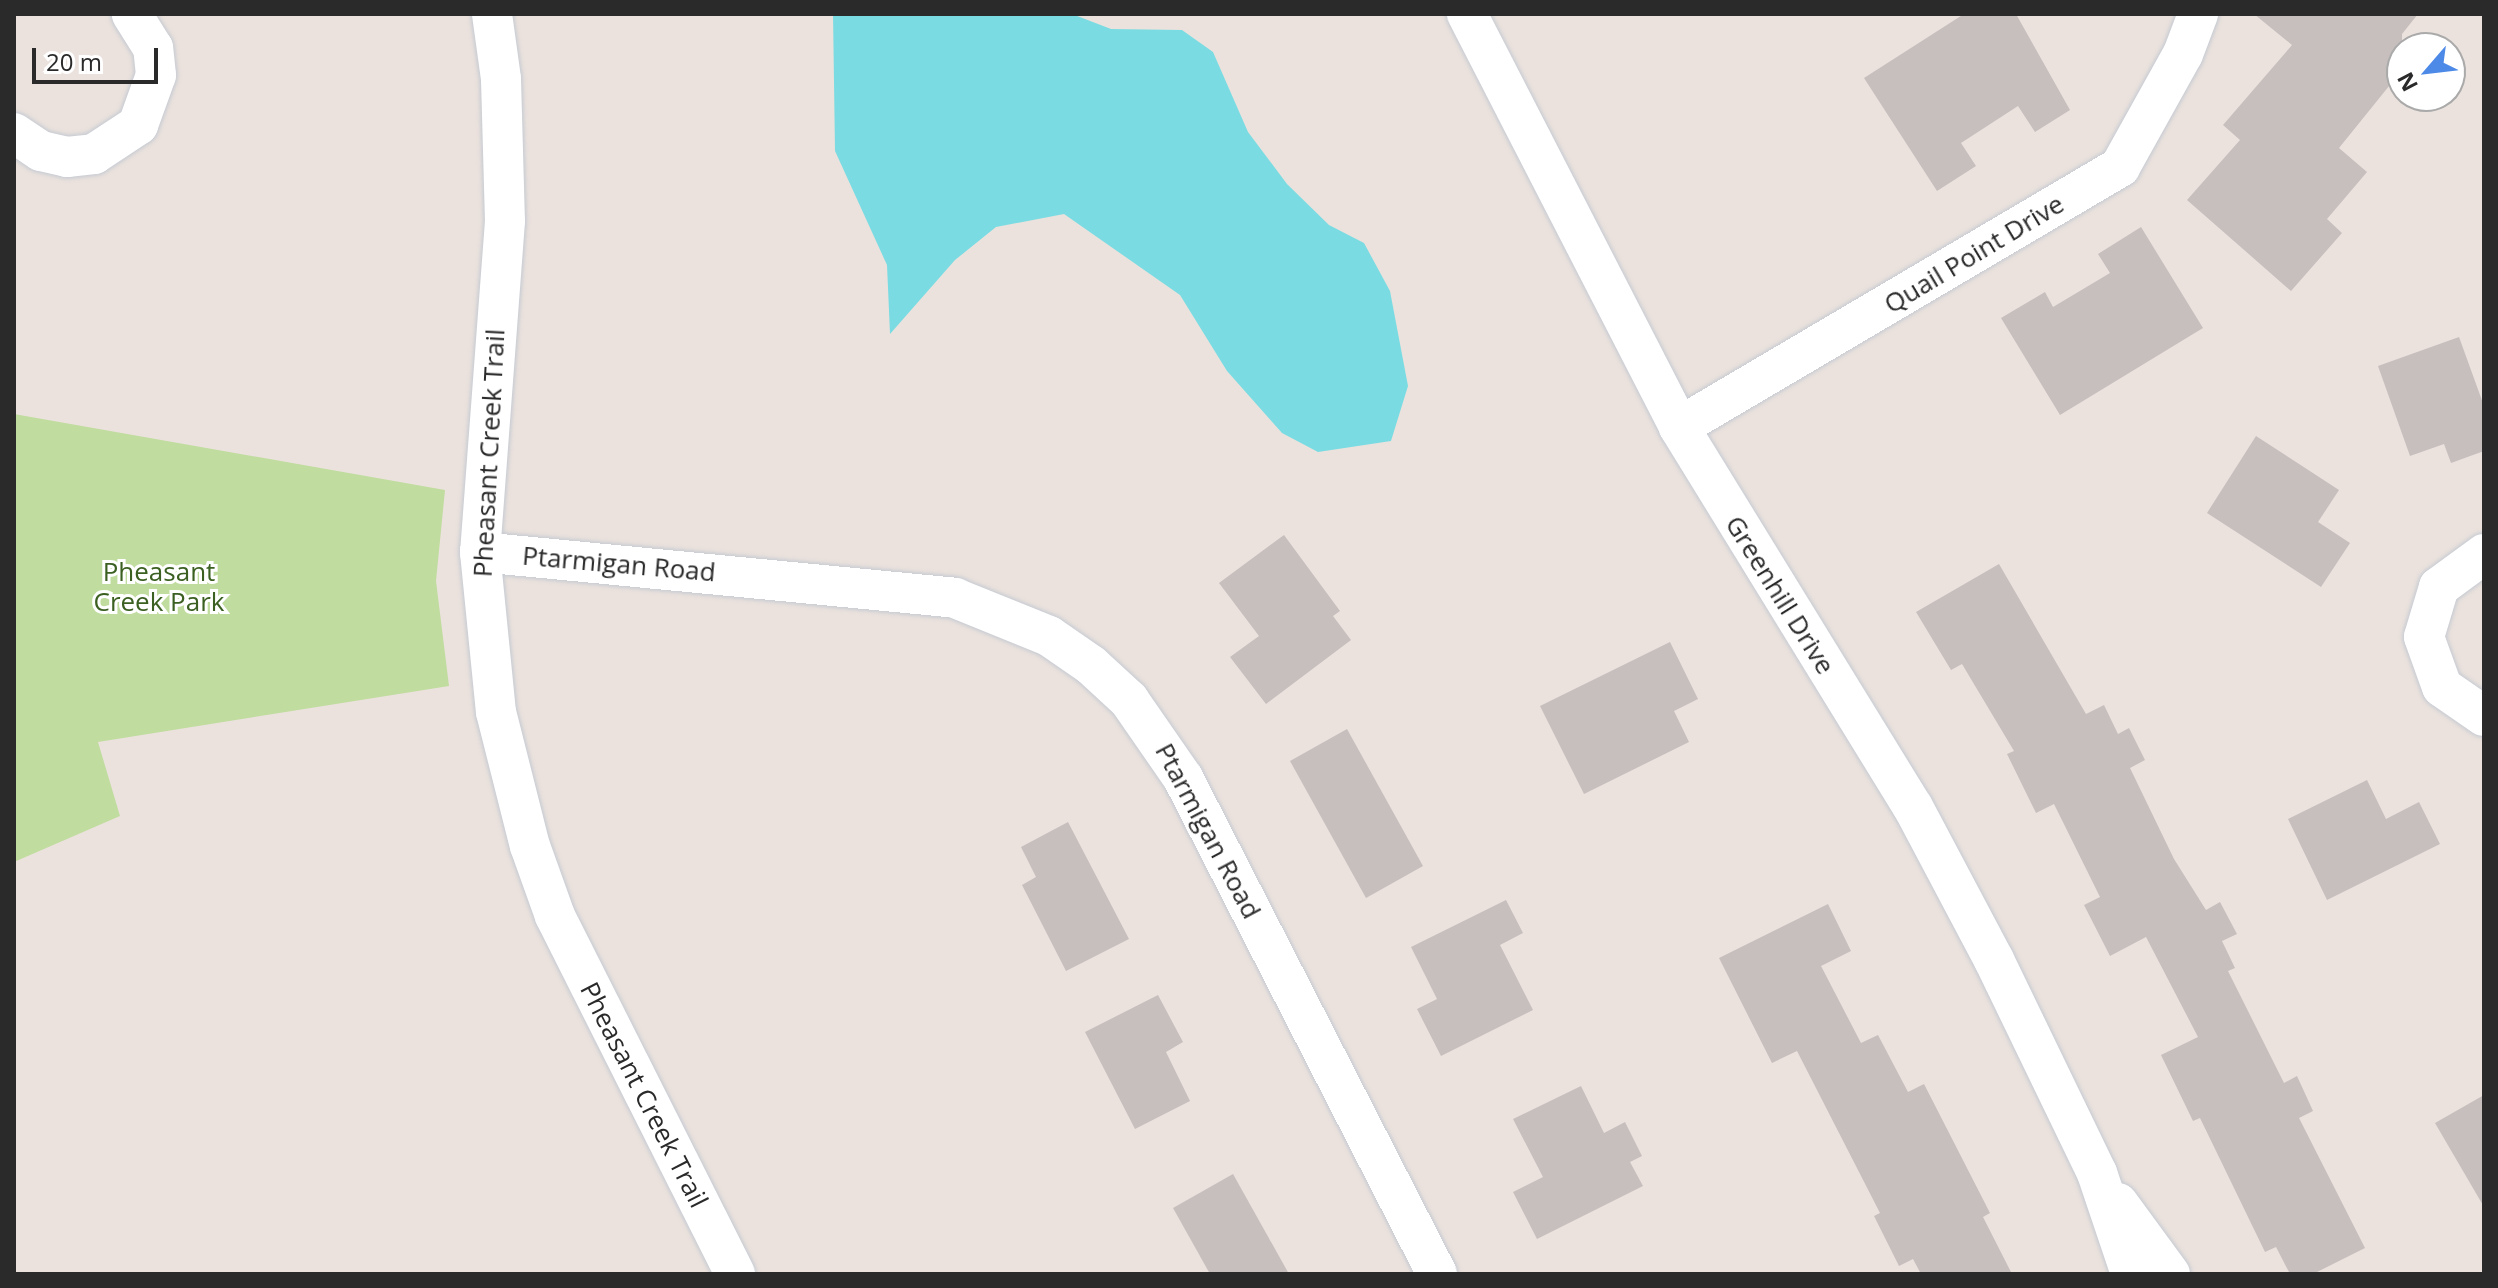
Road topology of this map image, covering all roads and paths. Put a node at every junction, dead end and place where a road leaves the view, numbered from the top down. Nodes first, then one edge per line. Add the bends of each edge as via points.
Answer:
1 (492, 14) edge
2 (1467, 14) edge
3 (2198, 14) edge
4 (141, 17) edge
5 (14, 133) edge
6 (1679, 427) junction
7 (480, 552) junction
8 (2484, 554) edge
9 (2484, 716) edge
10 (2097, 1173) junction
11 (735, 1274) edge
12 (1437, 1274) edge
13 (2131, 1274) edge
14 (2170, 1274) edge

1 - 7 street, Pheasant Creek Trail via 501,79 505,221
2 - 6 street, Greenhill Drive
3 - 6 street, Quail Point Drive via 2120,167
4 - 5 street via 153,48 154,88 138,125 118,143 67,157 41,151
6 - 10 street, Greenhill Drive via 1913,807
7 - 11 street, Pheasant Creek Trail via 496,712 530,846 590,991
7 - 12 street, Ptarmigan Road via 955,598 1038,630 1091,665 1129,700 1183,778
8 - 9 street via 2439,587 2424,637 2442,687
10 - 13 street, Greenhill Drive
10 - 14 street, Greenhill Drive

